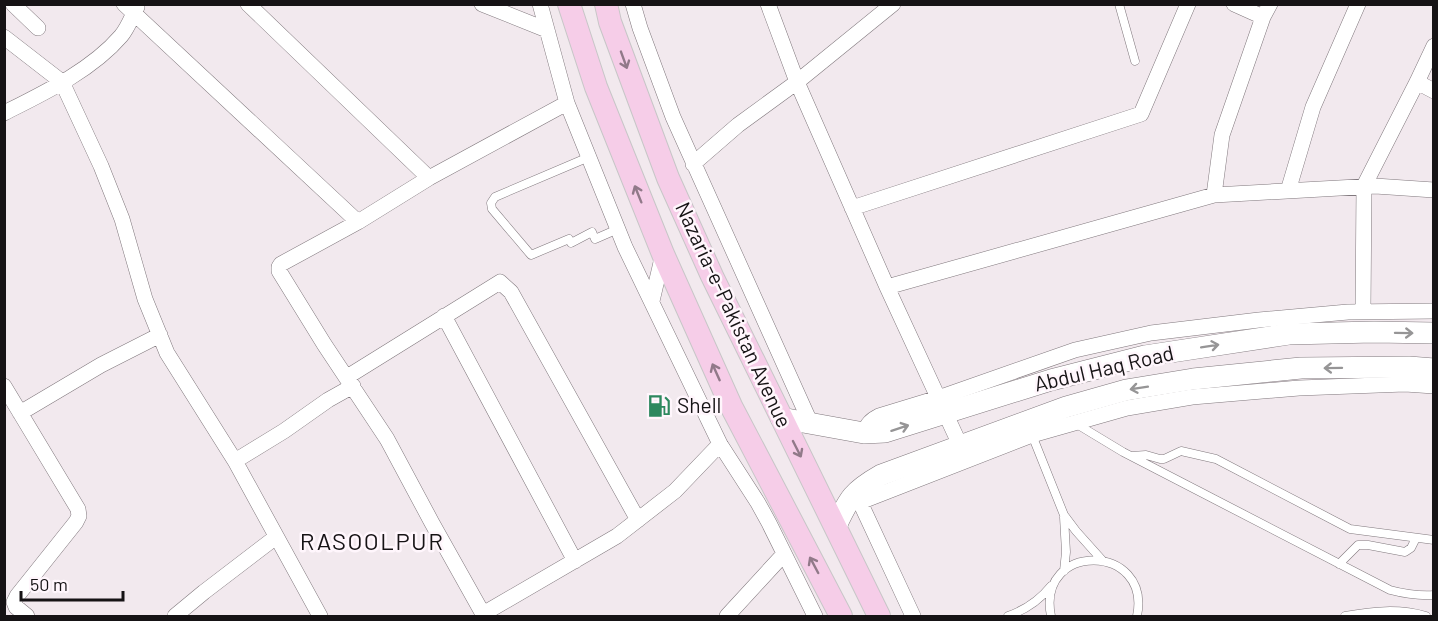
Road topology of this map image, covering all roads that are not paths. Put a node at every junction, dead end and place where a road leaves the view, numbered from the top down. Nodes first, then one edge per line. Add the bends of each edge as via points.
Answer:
1 (13, 4) edge
2 (248, 4) edge
3 (482, 4) edge
4 (540, 4) edge
5 (570, 4) edge
6 (606, 4) edge
7 (633, 4) edge
8 (768, 4) edge
9 (893, 4) edge
10 (1119, 4) edge
11 (1188, 4) edge
12 (1234, 4) edge
13 (1358, 4) edge
14 (132, 7) edge
15 (1267, 11) edge
16 (38, 28) dead end
17 (547, 30) junction
18 (4, 37) edge
19 (1434, 46) edge
20 (1135, 61) dead end
21 (62, 82) junction
22 (797, 82) junction
23 (1417, 82) junction
24 (1434, 91) edge
25 (567, 103) junction
26 (4, 113) edge
27 (589, 157) junction
28 (693, 164) junction
29 (429, 178) junction
30 (1364, 186) junction
31 (1434, 190) edge
32 (1288, 191) junction
33 (1214, 195) junction
34 (852, 208) junction
35 (358, 222) junction
36 (618, 229) junction
37 (663, 254) junction
38 (887, 287) junction
39 (652, 301) junction
40 (1434, 310) edge
41 (1363, 312) junction
42 (444, 316) junction
43 (1434, 333) edge
44 (160, 335) junction
45 (1434, 369) edge
46 (350, 382) junction
47 (4, 386) edge
48 (1434, 386) edge
49 (942, 405) junction
50 (20, 413) junction
51 (1070, 415) junction
52 (781, 418) junction
53 (811, 424) junction
54 (1030, 428) junction
55 (720, 444) junction
56 (960, 446) junction
57 (1130, 456) junction
58 (235, 461) junction
59 (856, 498) junction
60 (767, 499) junction
61 (1064, 515) junction
62 (638, 520) junction
63 (836, 526) junction
64 (276, 537) junction
65 (1416, 538) junction
66 (1434, 540) edge
67 (784, 554) junction
68 (1102, 560) junction
69 (575, 561) junction
70 (1340, 564) junction
71 (1064, 571) junction
72 (1054, 583) junction
73 (1406, 595) junction
74 (1434, 595) edge
75 (1404, 611) junction
76 (1138, 613) edge
77 (488, 614) edge
78 (27, 616) edge
79 (175, 616) edge
80 (320, 616) edge
81 (727, 616) edge
82 (814, 616) edge
83 (841, 616) edge
84 (879, 616) edge
85 (913, 616) edge
86 (1008, 616) edge
87 (1052, 616) edge
88 (1146, 616) edge
89 (1345, 616) edge
90 (1426, 616) edge

1 - 16 street
2 - 29 street
3 - 17 street
4 - 17 street
37 -> 5 main road, Nazaria-e-Pakistan Avenue via 596,87
6 -> 52 main road, Nazaria-e-Pakistan Avenue via 668,178
7 - 28 street
8 - 22 street
9 - 22 street
10 - 20 lane
11 - 34 street via 1141,114
12 - 15 street
13 - 32 street via 1313,107
14 - 21 street via 122,35
14 - 35 street
15 - 33 street via 1222,135
17 - 25 street
18 - 21 street
19 - 23 street
21 - 26 street
21 - 44 street via 122,219
22 - 28 street
22 - 34 street
23 - 24 street
23 - 30 street
25 - 27 street
25 - 29 street
27 - 36 street
27 - 36 lane via 495,197 490,206 531,255 592,232 595,238
28 - 53 street
29 - 35 street
30 - 31 street
30 - 32 street
30 - 41 street
32 - 33 street
33 - 38 street
34 - 38 street
35 - 46 street via 279,267
36 - 39 street
37 - 39 street
60 -> 37 main road, Nazaria-e-Pakistan Avenue via 731,406
38 - 49 street
39 - 55 street
40 - 41 street
41 - 49 street via 1151,333 1075,350
42 - 46 street
42 - 62 street via 490,287 504,284
42 - 69 street
49 -> 43 main road, Abdul Haq Road via 1145,356 1289,334
44 - 50 street
44 - 58 street via 167,353
45 -> 51 main road, Abdul Haq Road via 1301,368 1204,378 1126,390
46 - 58 street via 284,431
46 - 77 street
47 - 50 street
48 - 51 street via 1299,388 1192,397
49 - 53 main road, Abdul Haq Road via 885,432
49 - 56 street
50 - 78 street via 80,516 17,596 16,607
51 - 54 main road, Abdul Haq Road
51 - 57 lane
52 - 53 main road, Abdul Haq Road
52 -> 63 main road, Nazaria-e-Pakistan Avenue
54 - 56 main road, Abdul Haq Road
54 - 59 street
54 - 61 lane
55 - 60 street
55 - 62 street via 675,491
56 - 59 main road, Abdul Haq Road via 881,475 866,484
57 - 65 lane via 1164,459 1180,451 1216,459 1350,529
57 - 70 lane
58 - 64 street
59 - 63 main road, Abdul Haq Road
59 - 85 street
60 - 67 street
83 -> 60 main road, Nazaria-e-Pakistan Avenue
61 - 68 lane
61 - 71 lane
62 - 69 street
63 - 84 main road, Nazaria-e-Pakistan Avenue
64 - 79 street
64 - 80 street
65 - 66 lane
65 - 70 lane via 1405,552 1359,545
67 - 81 street
67 - 82 street
68 - 71 lane via 1085,560
68 - 76 lane via 1118,566 1130,578 1137,593
69 - 77 street
70 - 73 lane
71 - 72 lane
72 - 86 lane via 1033,604
72 - 87 lane via 1050,598
73 - 74 lane
73 - 75 lane
75 - 89 lane
75 - 90 lane
76 - 88 lane

